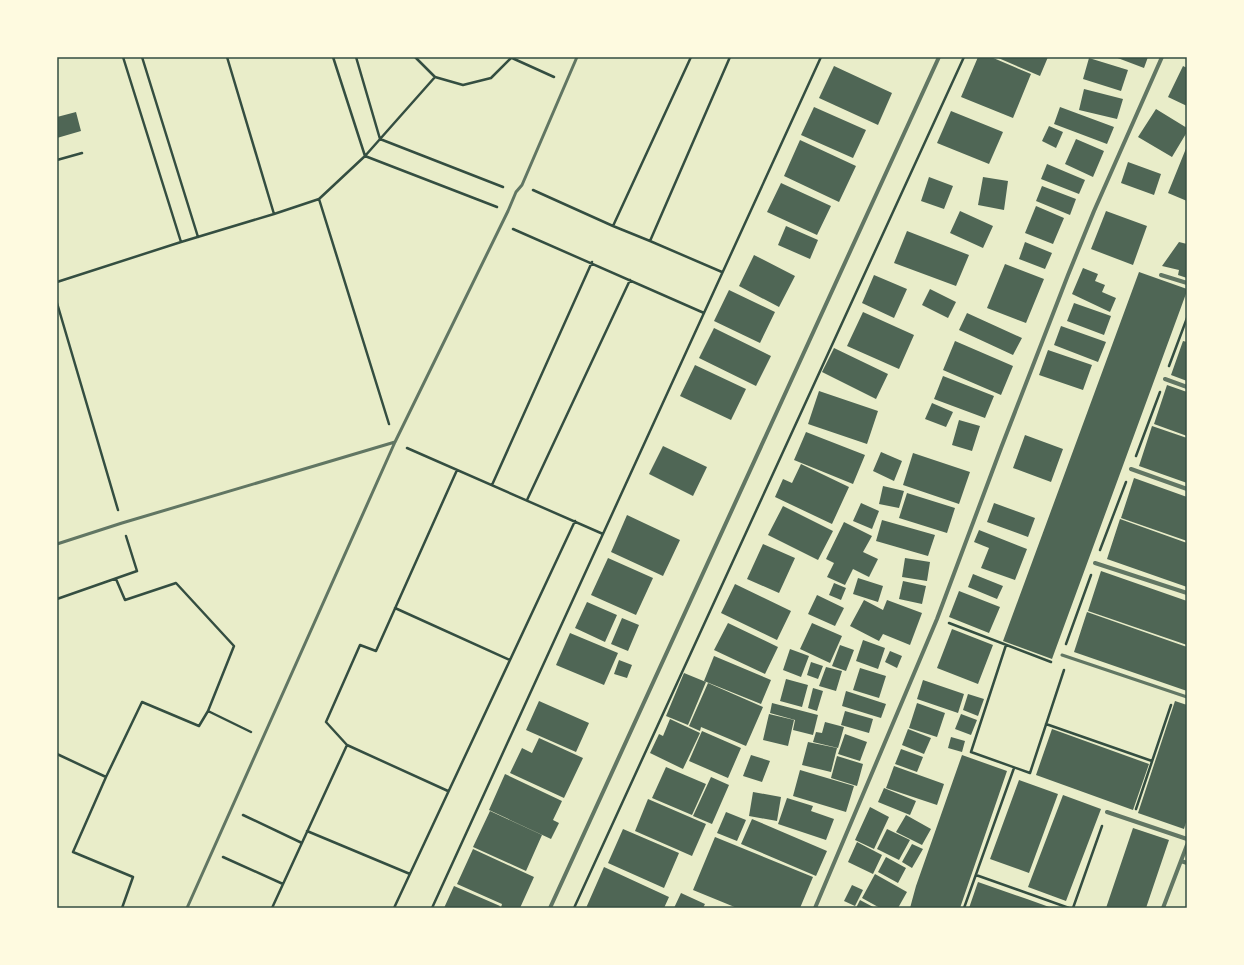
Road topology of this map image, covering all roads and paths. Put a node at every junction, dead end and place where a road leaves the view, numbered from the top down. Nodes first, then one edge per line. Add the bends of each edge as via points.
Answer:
1 (122, 57) edge
2 (142, 57) edge
3 (227, 57) edge
4 (333, 57) edge
5 (356, 57) edge
6 (415, 57) edge
7 (577, 57) edge
8 (691, 57) edge
9 (730, 57) edge
10 (821, 57) edge
11 (939, 57) edge
12 (964, 57) edge
13 (1162, 57) edge
14 (512, 58) edge
15 (435, 77) junction
16 (566, 82) junction
17 (380, 139) junction
18 (82, 152) dead end
19 (365, 156) junction
20 (57, 160) edge
21 (522, 185) junction
22 (516, 192) junction
23 (318, 199) junction
24 (508, 211) junction
25 (274, 214) junction
26 (501, 224) junction
27 (613, 226) junction
28 (198, 237) junction
29 (650, 241) junction
30 (181, 242) junction
31 (592, 262) junction
32 (722, 272) junction
33 (1161, 275) dead end
34 (630, 280) junction
35 (57, 282) edge
36 (1187, 283) edge
37 (57, 303) edge
38 (704, 313) junction
39 (1187, 318) edge
40 (1165, 379) junction
41 (1187, 387) edge
42 (395, 442) junction
43 (1131, 469) junction
44 (457, 470) junction
45 (492, 485) junction
46 (1187, 489) edge
47 (527, 500) junction
48 (574, 521) junction
49 (122, 523) junction
50 (603, 534) junction
51 (57, 544) edge
52 (1095, 563) junction
53 (116, 579) junction
54 (1187, 594) edge
55 (57, 599) edge
56 (395, 608) junction
57 (937, 619) junction
58 (1006, 645) junction
59 (1062, 655) junction
60 (1068, 657) junction
61 (510, 660) junction
62 (1175, 693) junction
63 (1187, 697) edge
64 (208, 711) junction
65 (1046, 724) junction
66 (263, 738) junction
67 (348, 745) junction
68 (57, 754) edge
69 (1152, 761) junction
70 (1014, 768) junction
71 (106, 776) junction
72 (448, 791) junction
73 (231, 809) junction
74 (1107, 812) joint
75 (1132, 820) junction
76 (307, 831) junction
77 (1187, 839) edge
78 (302, 843) junction
79 (1187, 845) edge
80 (212, 852) junction
81 (1181, 861) junction
82 (1187, 863) edge
83 (410, 874) junction
84 (976, 875) junction
85 (283, 884) junction
86 (122, 908) edge
87 (187, 908) edge
88 (272, 908) edge
89 (394, 908) edge
90 (432, 908) edge
91 (550, 908) edge
92 (574, 908) edge
93 (815, 908) edge
94 (964, 908) edge
95 (1069, 908) edge
96 (1073, 908) edge
97 (1163, 908) edge

1 - 30 path
2 - 28 path
3 - 25 path
4 - 19 path
5 - 17 path
6 - 15 path
7 - 16 lane
8 - 27 path
9 - 29 path
10 - 32 path
11 - 91 street
12 - 92 path
13 - 57 street via 1068,275
14 - 15 path via 491,78 477,82 463,85
14 - 16 path
15 - 17 path
16 - 21 lane
17 - 19 path
17 - 22 path
18 - 20 path
19 - 23 path
19 - 24 path
21 - 22 lane
21 - 27 path
22 - 24 lane
23 - 25 path
23 - 42 path
24 - 26 lane
25 - 28 path
26 - 31 path
26 - 42 lane
27 - 29 path
28 - 30 path
29 - 32 path
30 - 35 path
31 - 34 path
31 - 45 path
32 - 38 path
33 - 36 street
34 - 38 path
34 - 47 path
37 - 49 path
38 - 50 path
39 - 40 path
40 - 41 street
40 - 43 path
42 - 44 path
42 - 49 lane
42 - 66 lane
43 - 46 street
43 - 52 path
44 - 45 path
44 - 56 path
45 - 47 path
47 - 48 path
48 - 50 path
48 - 61 path
49 - 51 lane
49 - 53 path via 137,572
50 - 90 path
52 - 54 street
52 - 59 path
53 - 55 path
53 - 64 path via 125,600 176,583 234,646
56 - 61 path
56 - 67 path via 376,651 360,645 326,722
57 - 58 path
57 - 93 street
58 - 59 path via 1059,665
58 - 70 path via 971,752
59 - 60 lane
60 - 62 lane
60 - 65 path
61 - 72 path
62 - 63 lane
62 - 69 path
64 - 66 path
64 - 71 path via 199,726 142,702
65 - 69 path
65 - 70 path via 1030,773
66 - 73 lane
67 - 72 path
67 - 76 path
68 - 71 path
69 - 75 path
70 - 84 path
71 - 86 path via 73,852 133,877
72 - 83 path
73 - 78 path
73 - 80 lane
74 - 75 street
74 - 96 path
75 - 77 street
76 - 78 path
76 - 83 path
78 - 85 path
79 - 81 street
80 - 85 path
80 - 87 lane
81 - 82 street
81 - 97 street
83 - 89 path
84 - 94 path
84 - 95 path
85 - 88 path

